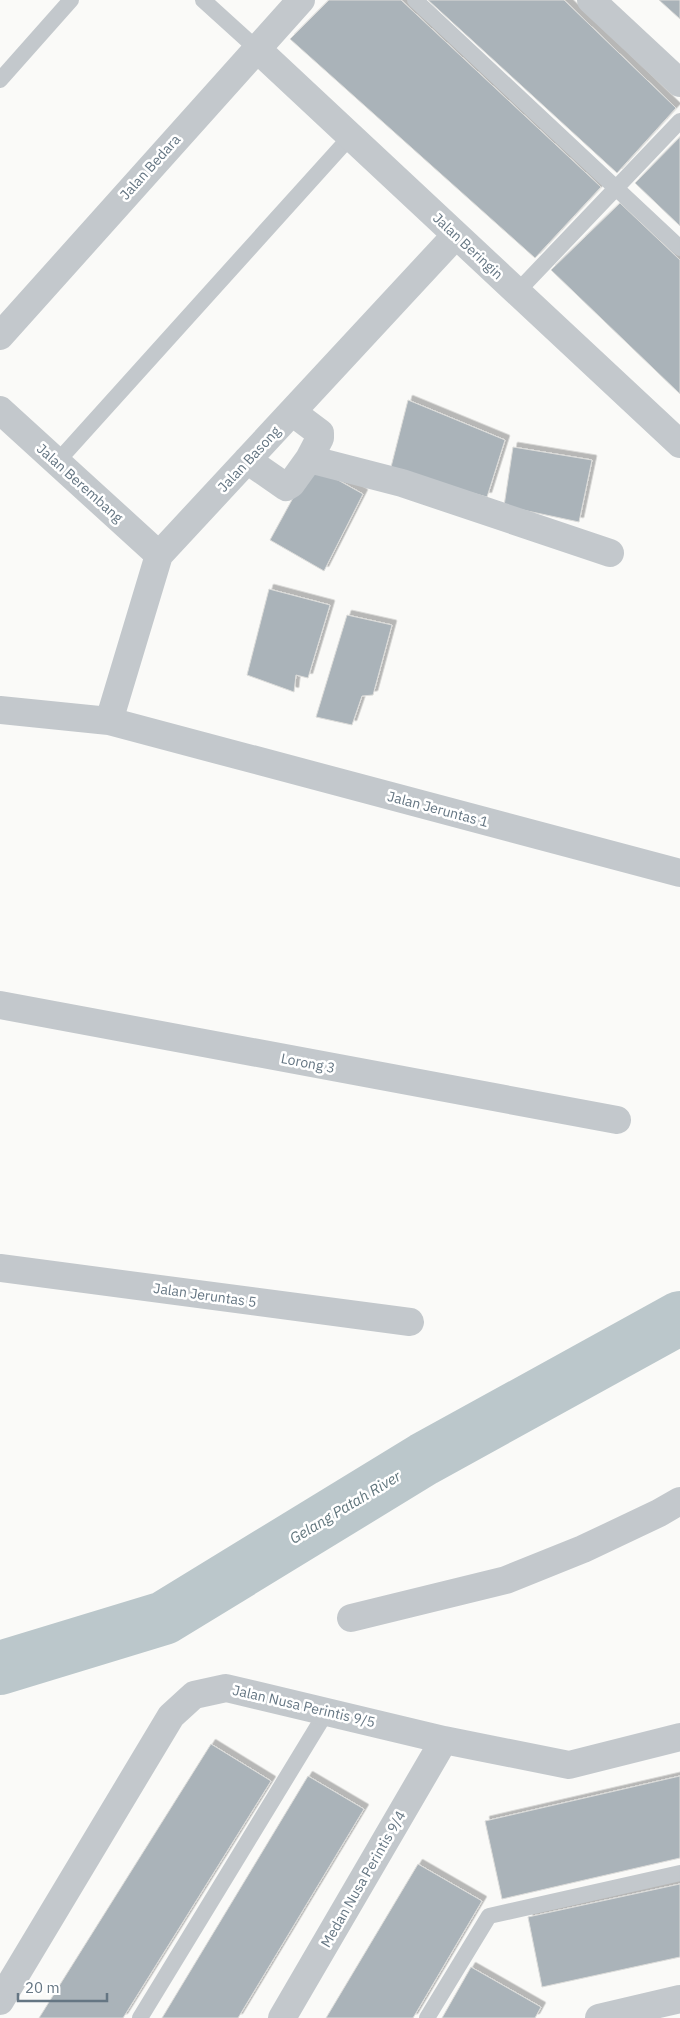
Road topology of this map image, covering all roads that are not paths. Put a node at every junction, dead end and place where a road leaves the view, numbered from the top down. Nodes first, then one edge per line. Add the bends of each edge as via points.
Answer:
1 (71, 0) edge
2 (203, 0) edge
3 (301, 0) edge
4 (415, 0) edge
5 (591, 0) edge
6 (256, 48) junction
7 (0, 80) edge
8 (680, 83) edge
9 (680, 121) edge
10 (351, 136) junction
11 (617, 188) junction
12 (456, 235) junction
13 (680, 248) edge
14 (518, 292) junction
15 (0, 336) edge
16 (0, 410) edge
17 (292, 412) junction
18 (680, 444) edge
19 (247, 460) junction
20 (309, 460) junction
21 (57, 462) junction
22 (610, 553) dead end
23 (159, 556) junction
24 (0, 710) edge
25 (109, 721) junction
26 (680, 873) edge
27 (0, 1005) edge
28 (617, 1120) dead end
29 (0, 1268) edge
30 (410, 1322) dead end
31 (680, 1501) edge
32 (351, 1618) dead end
33 (327, 1711) junction
34 (680, 1737) edge
35 (444, 1740) junction
36 (680, 1873) edge
37 (680, 1999) edge
38 (0, 2001) edge
39 (140, 2018) edge
40 (282, 2018) edge
41 (427, 2018) edge
42 (599, 2018) edge

1 - 7 lane
2 - 6 lane
3 - 6 street, Jalan Bedara
4 - 11 lane
5 - 8 street
6 - 10 street, Jalan Beringin
6 - 15 street, Jalan Bedara
9 - 11 lane
10 - 12 street, Jalan Beringin
10 - 21 lane
11 - 13 lane
11 - 14 lane
12 - 14 street, Jalan Beringin
12 - 17 street, Jalan Basong
14 - 18 street, Jalan Beringin
16 - 21 street, Jalan Berembang
17 - 19 street, Jalan Basong
17 - 20 street via 320,434
19 - 20 street via 286,487
19 - 23 street, Jalan Basong
20 - 22 street via 402,483
21 - 23 street, Jalan Berembang
23 - 25 street, Jalan Basong
24 - 25 street, Jalan Jeruntas 1
25 - 26 street, Jalan Jeruntas 1
27 - 28 street, Lorong 3
29 - 30 street, Jalan Jeruntas 5
31 - 32 street via 583,1549 506,1580
33 - 35 street, Jalan Nusa Perintis 9/5
33 - 38 street, Jalan Nusa Perintis 9/5 via 226,1688 194,1695 171,1716
33 - 39 lane
34 - 35 street, Jalan Nusa Perintis 9/5 via 569,1765
35 - 40 street, Medan Nusa Perintis 9/4
36 - 41 lane via 489,1916
37 - 42 street

